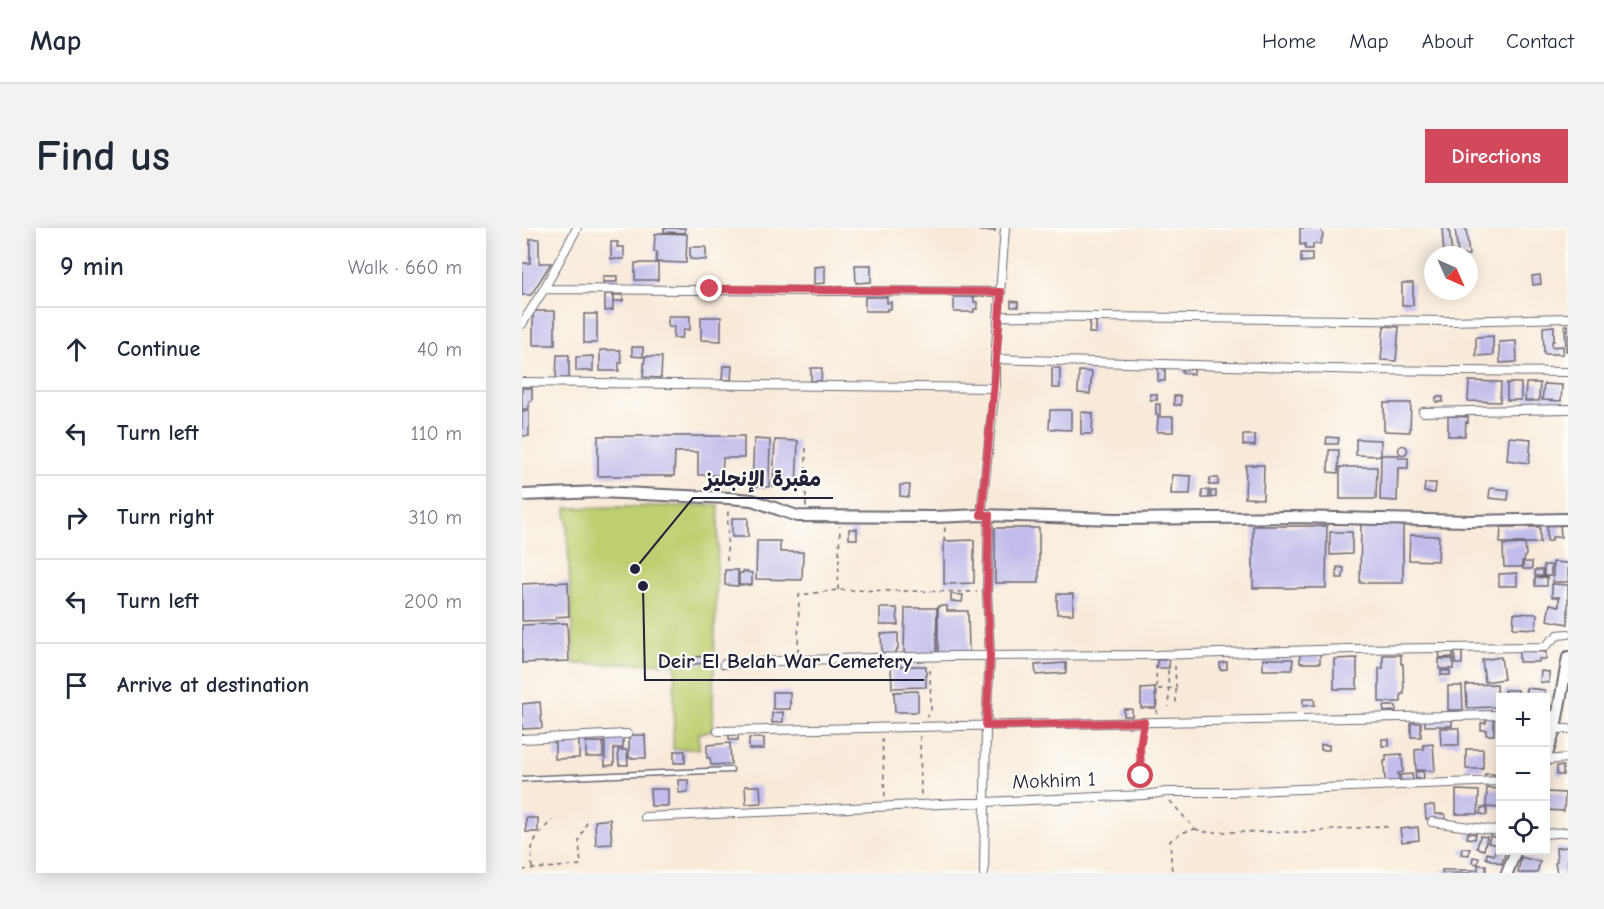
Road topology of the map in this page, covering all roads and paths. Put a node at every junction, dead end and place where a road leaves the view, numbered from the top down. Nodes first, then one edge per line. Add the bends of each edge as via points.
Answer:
1 (577, 228) edge
2 (1005, 228) edge
3 (544, 289) junction
4 (1001, 292) junction
5 (999, 316) junction
6 (1568, 318) edge
7 (522, 324) edge
8 (995, 359) junction
9 (1568, 372) edge
10 (522, 382) edge
11 (995, 388) junction
12 (1568, 410) edge
13 (1423, 412) dead end
14 (806, 448) dead end
15 (522, 495) edge
16 (728, 498) junction
17 (985, 515) junction
18 (806, 516) junction
19 (841, 516) junction
20 (945, 517) junction
21 (1568, 519) edge
22 (944, 541) dead end
23 (727, 561) dead end
24 (838, 590) junction
25 (987, 592) junction
26 (1568, 634) edge
27 (1156, 655) junction
28 (990, 656) junction
29 (937, 657) junction
30 (1568, 657) edge
31 (798, 660) junction
32 (724, 664) dead end
33 (1175, 666) dead end
34 (1168, 670) dead end
35 (1567, 670) edge
36 (1176, 688) junction
37 (1157, 689) junction
38 (1167, 689) junction
39 (1168, 707) dead end
40 (1176, 707) dead end
41 (1558, 714) junction
42 (1496, 715) edge
43 (1550, 715) edge
44 (1144, 722) junction
45 (1157, 723) junction
46 (986, 726) junction
47 (920, 727) junction
48 (882, 728) junction
49 (1555, 729) junction
50 (1568, 729) edge
51 (718, 731) dead end
52 (627, 734) dead end
53 (522, 739) edge
54 (1550, 747) edge
55 (1568, 758) edge
56 (1550, 760) edge
57 (731, 770) dead end
58 (522, 779) edge
59 (1496, 781) edge
60 (1166, 792) junction
61 (1144, 795) junction
62 (985, 801) junction
63 (921, 804) junction
64 (885, 805) junction
65 (645, 817) dead end
66 (552, 820) dead end
67 (587, 822) dead end
68 (1432, 822) dead end
69 (1392, 828) dead end
70 (1195, 830) junction
71 (1496, 830) edge
72 (1568, 832) edge
73 (1550, 834) edge
74 (1513, 855) edge
75 (532, 869) junction
76 (522, 870) edge
77 (984, 873) edge
78 (1172, 873) edge
79 (1507, 873) edge

1 - 3 street
2 - 4 street
3 - 4 street
3 - 7 street
4 - 5 street
5 - 6 street via 1449,321
5 - 8 street
8 - 9 street
8 - 11 street
10 - 11 street
11 - 17 street
12 - 13 street
14 - 18 path
15 - 16 street via 600,492
16 - 18 street via 752,500
16 - 23 path
17 - 20 street
17 - 21 street via 1116,519
17 - 25 street
18 - 19 street
19 - 20 street
19 - 24 path
20 - 22 path
24 - 25 path
24 - 31 path via 798,595
25 - 28 street
26 - 27 street via 1558,635 1544,647
27 - 28 street
27 - 37 path
28 - 29 street
28 - 46 street
29 - 31 street
29 - 47 path via 930,671 932,711
30 - 35 street
31 - 32 street
33 - 36 path
34 - 38 path
35 - 41 street
36 - 38 path
36 - 40 path
37 - 38 path
37 - 45 path
38 - 39 path
41 - 43 street
41 - 49 street
42 - 45 street
44 - 45 street
44 - 46 street
44 - 61 path via 1140,747
46 - 47 street
46 - 62 street
47 - 48 street
47 - 63 path
48 - 51 street
48 - 64 path
49 - 50 street
49 - 54 street
52 - 53 street
55 - 56 street
57 - 58 lane
59 - 60 street, Mokhim 1
60 - 61 street, Mokhim 1
60 - 70 path via 1170,803
61 - 62 street, Mokhim 1
62 - 63 street, Mokhim 1
62 - 77 street
63 - 64 street, Mokhim 1
64 - 65 street, Mokhim 1
66 - 75 path via 533,841
67 - 75 path via 579,841 581,865
68 - 71 street
69 - 70 path via 1307,832
70 - 78 path via 1181,833 1170,842
72 - 73 street
74 - 79 street
75 - 76 path

